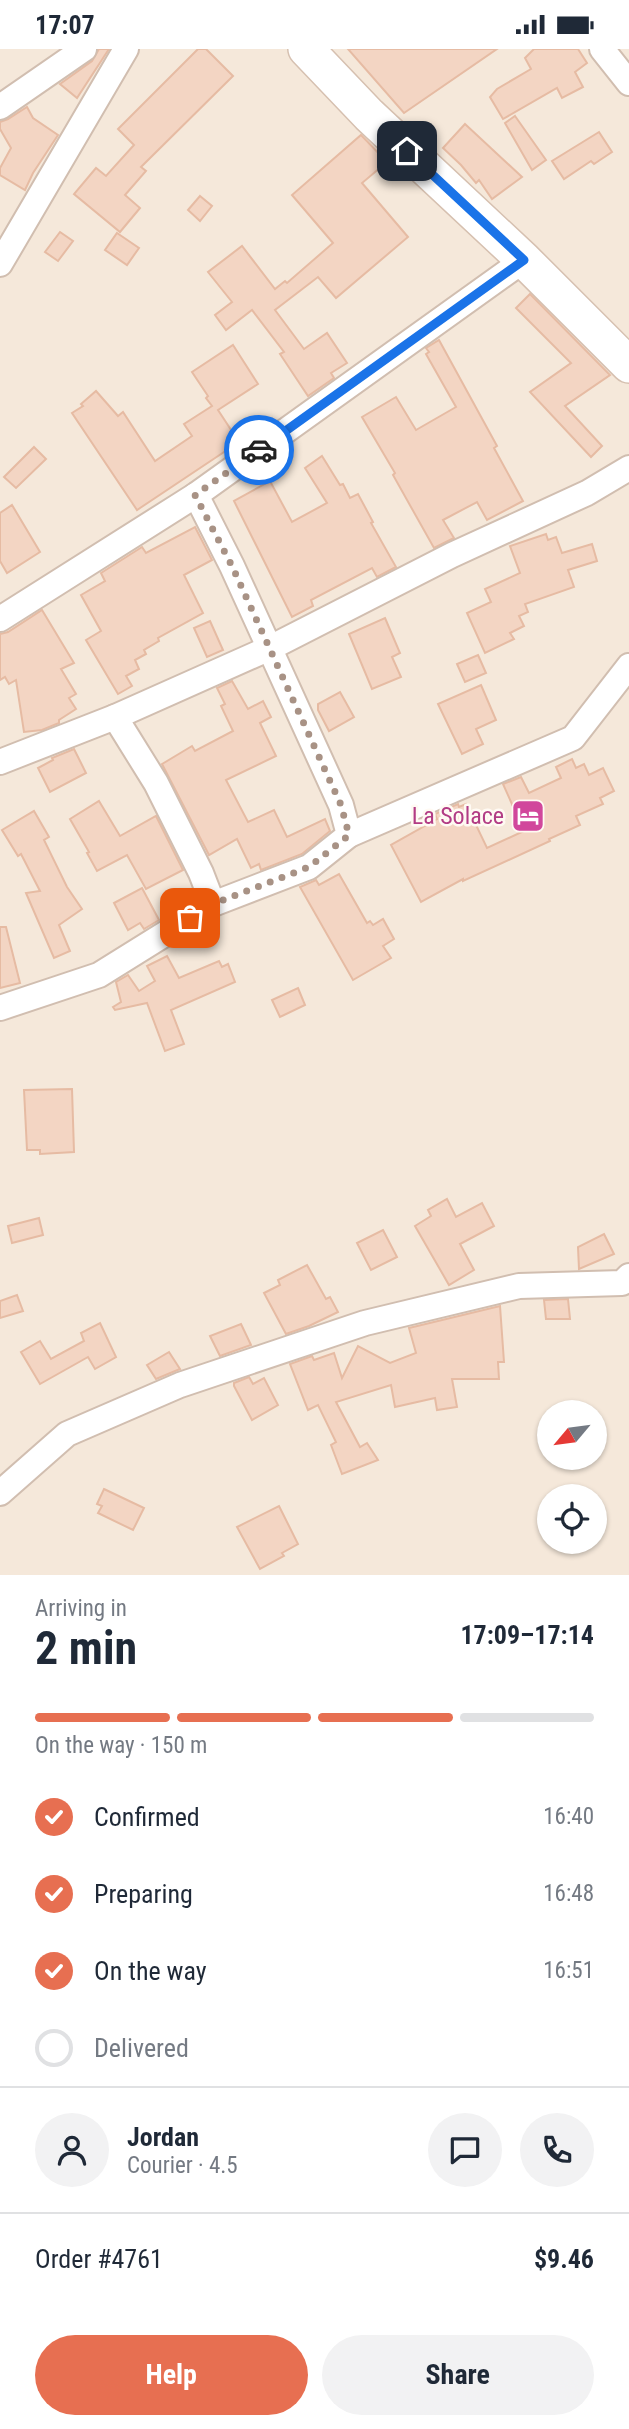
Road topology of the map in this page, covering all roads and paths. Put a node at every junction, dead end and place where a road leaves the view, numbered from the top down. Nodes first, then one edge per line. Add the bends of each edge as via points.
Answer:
1 (84, 49) edge
2 (126, 49) edge
3 (306, 49) edge
4 (602, 49) edge
5 (629, 83) edge
6 (0, 107) edge
7 (524, 260) junction
8 (0, 264) edge
9 (629, 365) edge
10 (629, 468) edge
11 (195, 495) junction
12 (0, 619) edge
13 (270, 648) junction
14 (629, 666) edge
15 (115, 717) junction
16 (0, 762) edge
17 (349, 835) junction
18 (213, 904) junction
19 (0, 1008) edge
20 (629, 1276) edge
21 (0, 1493) edge

1 - 6 street
2 - 8 street
3 - 7 main road via 369,115
4 - 5 street
7 - 9 main road
7 - 11 street
10 - 13 street via 587,493 452,555
11 - 12 street
11 - 13 street
13 - 15 street
13 - 17 street via 341,805
14 - 17 street via 573,738
15 - 16 street
15 - 18 street via 156,783
17 - 18 street via 309,867
18 - 19 street via 99,975
20 - 21 street via 622,1283 519,1286 378,1320 193,1380 67,1434

